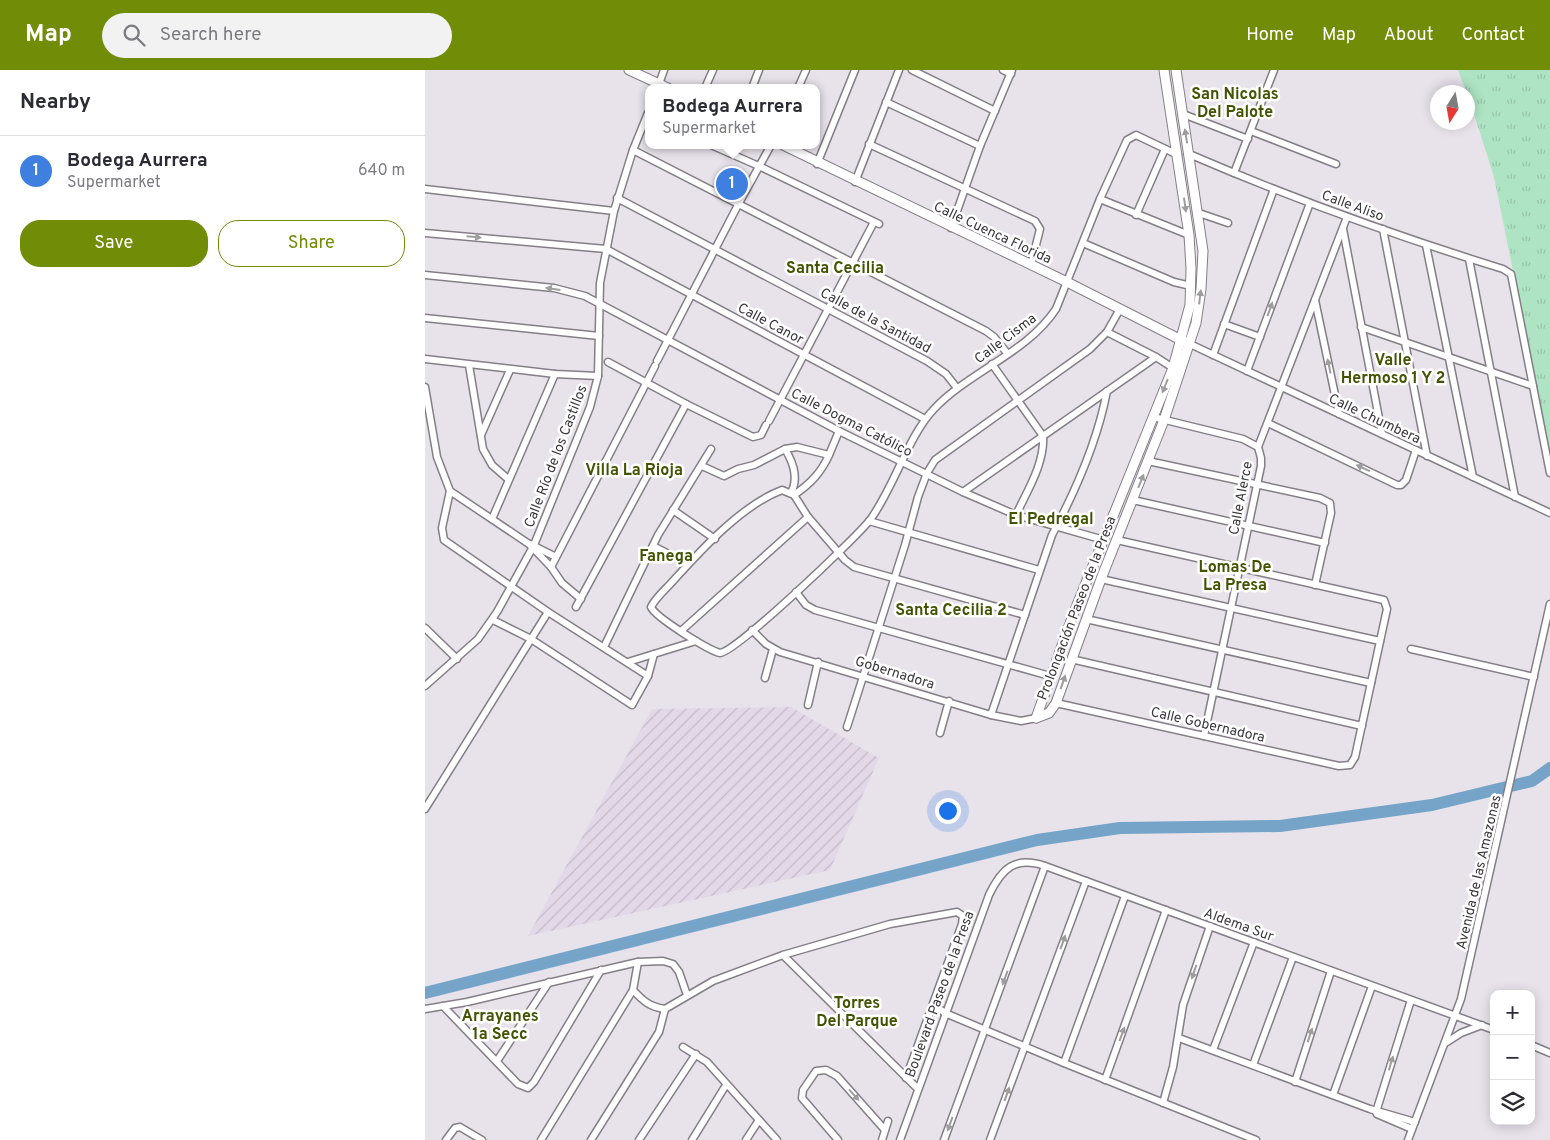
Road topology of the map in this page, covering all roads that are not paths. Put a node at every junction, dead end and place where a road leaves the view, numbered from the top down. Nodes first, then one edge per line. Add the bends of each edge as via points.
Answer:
1 (629, 70) edge
2 (664, 70) edge
3 (713, 70) edge
4 (759, 70) edge
5 (806, 70) edge
6 (855, 70) edge
7 (899, 70) edge
8 (912, 70) edge
9 (1003, 70) edge
10 (1164, 70) edge
11 (1176, 70) edge
12 (1274, 70) edge
13 (1012, 72) edge
14 (654, 84) edge
15 (659, 84) edge
16 (707, 84) edge
17 (754, 84) edge
18 (800, 84) edge
19 (886, 102) junction
20 (995, 111) junction
21 (1183, 114) junction
22 (645, 123) edge
23 (1251, 131) junction
24 (1248, 139) junction
25 (869, 144) junction
26 (980, 146) junction
27 (720, 149) edge
28 (769, 149) edge
29 (790, 149) edge
30 (1165, 149) junction
31 (633, 150) junction
32 (1189, 154) junction
33 (1177, 155) junction
34 (817, 164) junction
35 (1335, 164) dead end
36 (761, 167) junction
37 (1234, 173) junction
38 (855, 182) junction
39 (964, 188) junction
40 (425, 189) edge
41 (1274, 189) junction
42 (617, 198) junction
43 (1100, 199) junction
44 (1310, 202) junction
45 (739, 203) junction
46 (613, 211) junction
47 (1199, 213) junction
48 (1136, 215) junction
49 (1347, 217) junction
50 (1228, 223) dead end
51 (951, 228) junction
52 (1343, 229) junction
53 (1383, 229) junction
54 (425, 233) edge
55 (1189, 235) junction
56 (1083, 243) junction
57 (1426, 246) junction
58 (606, 249) junction
59 (715, 250) junction
60 (1469, 259) junction
61 (853, 262) junction
62 (1031, 264) junction
63 (425, 275) edge
64 (1067, 282) junction
65 (1191, 286) junction
66 (691, 295) junction
67 (1315, 299) junction
68 (599, 303) junction
69 (827, 309) junction
70 (1120, 309) junction
71 (425, 318) edge
72 (1224, 324) junction
73 (1361, 327) junction
74 (1107, 332) junction
75 (599, 336) junction
76 (1260, 337) junction
77 (669, 340) junction
78 (1404, 341) junction
79 (1186, 342) junction
80 (1007, 353) junction
81 (803, 354) junction
82 (1213, 355) junction
83 (1156, 357) junction
84 (1447, 357) junction
85 (425, 359) edge
86 (608, 362) dead end
87 (992, 364) junction
88 (469, 365) junction
89 (1173, 368) junction
90 (510, 370) junction
91 (1247, 371) junction
92 (1490, 371) junction
93 (555, 374) junction
94 (598, 376) junction
95 (647, 384) junction
96 (1533, 386) junction
97 (425, 388) edge
98 (957, 388) junction
99 (1281, 388) junction
100 (1107, 391) junction
101 (779, 399) junction
102 (1019, 400) junction
103 (686, 404) junction
104 (1339, 414) junction
105 (1153, 417) junction
106 (925, 418) junction
107 (1164, 420) junction
108 (1268, 423) junction
109 (839, 431) junction
110 (1382, 434) junction
111 (481, 435) junction
112 (1043, 436) junction
113 (1258, 447) junction
114 (711, 449) dead end
115 (785, 449) junction
116 (1416, 450) junction
117 (829, 455) junction
118 (1427, 456) junction
119 (1149, 462) junction
120 (903, 463) junction
121 (702, 466) junction
122 (1550, 472) edge
123 (927, 473) junction
124 (1473, 477) junction
125 (508, 479) junction
126 (1257, 484) junction
127 (450, 491) junction
128 (963, 492) junction
129 (793, 494) junction
130 (1515, 497) junction
131 (1133, 500) junction
132 (673, 510) junction
133 (1550, 513) edge
134 (1016, 515) junction
135 (809, 518) junction
136 (492, 520) junction
137 (869, 522) junction
138 (1248, 525) junction
139 (1056, 527) junction
140 (907, 534) junction
141 (715, 539) junction
142 (1104, 540) junction
143 (1117, 540) junction
144 (1325, 543) junction
145 (531, 546) junction
146 (653, 546) junction
147 (839, 551) junction
148 (556, 557) junction
149 (688, 564) junction
150 (551, 567) junction
151 (1239, 568) junction
152 (1039, 570) junction
153 (1101, 579) junction
154 (893, 580) junction
155 (1315, 584) junction
156 (511, 587) junction
157 (796, 592) junction
158 (581, 599) junction
159 (1550, 604) edge
160 (576, 607) dead end
161 (1229, 609) junction
162 (548, 612) junction
163 (1025, 615) junction
164 (1086, 619) junction
165 (493, 620) junction
166 (425, 628) edge
167 (877, 629) junction
168 (753, 630) junction
169 (681, 631) junction
170 (531, 639) junction
171 (696, 641) junction
172 (1380, 641) junction
173 (604, 647) junction
174 (773, 649) junction
175 (1222, 649) junction
176 (1411, 649) dead end
177 (654, 654) junction
178 (457, 659) junction
179 (1071, 660) junction
180 (628, 662) junction
181 (818, 662) junction
182 (1009, 664) junction
183 (863, 675) junction
184 (648, 676) junction
185 (1050, 676) junction
186 (1534, 677) junction
187 (765, 678) dead end
188 (1371, 683) junction
189 (425, 686) edge
190 (1213, 693) junction
191 (949, 701) junction
192 (1056, 703) junction
193 (808, 705) dead end
194 (991, 714) junction
195 (1037, 718) junction
196 (1362, 726) junction
197 (847, 727) dead end
198 (940, 733) dead end
199 (1204, 736) junction
200 (425, 809) edge
201 (1013, 865) joint
202 (1045, 866) junction
203 (1085, 881) junction
204 (1125, 896) junction
205 (1166, 910) junction
206 (1210, 926) junction
207 (1254, 942) junction
208 (783, 955) junction
209 (1293, 957) junction
210 (638, 962) junction
211 (601, 970) junction
212 (1331, 971) junction
213 (549, 982) junction
214 (1372, 986) junction
215 (633, 990) junction
216 (687, 995) junction
217 (1411, 1000) junction
218 (934, 1005) junction
219 (443, 1006) junction
220 (425, 1009) edge
221 (665, 1009) junction
222 (945, 1013) junction
223 (1456, 1016) junction
224 (1482, 1025) junction
225 (1490, 1028) edge
226 (986, 1030) junction
227 (1179, 1038) junction
228 (1446, 1043) junction
229 (683, 1046) dead end
230 (1024, 1046) junction
231 (1535, 1047) edge
232 (1213, 1050) junction
233 (1550, 1053) edge
234 (696, 1054) junction
235 (497, 1062) junction
236 (1064, 1063) junction
237 (1253, 1065) junction
238 (907, 1078) junction
239 (1105, 1080) junction
240 (1295, 1082) junction
241 (726, 1085) junction
242 (917, 1088) junction
243 (1333, 1095) junction
244 (1163, 1103) junction
245 (1374, 1111) junction
246 (759, 1120) junction
247 (888, 1121) dead end
248 (1413, 1125) junction
249 (885, 1130) junction
250 (446, 1140) edge
251 (483, 1140) edge
252 (541, 1140) edge
253 (591, 1140) edge
254 (639, 1140) edge
255 (692, 1140) edge
256 (746, 1140) edge
257 (777, 1140) edge
258 (839, 1140) edge
259 (882, 1140) edge
260 (900, 1140) edge
261 (945, 1140) edge
262 (991, 1140) edge
263 (1257, 1140) edge
264 (1408, 1140) edge

1 - 14 street
2 - 15 street
3 - 16 street
4 - 17 street
5 - 18 street
6 - 34 street
7 - 19 street
8 - 20 street
9 - 13 street
10 - 33 street
11 - 21 street
12 - 23 street
13 - 20 street
19 - 25 street
19 - 26 street
20 - 26 street
21 - 24 street
32 -> 21 street
22 - 31 street, Calle Río de los Castillos
23 - 24 street
23 - 35 street
24 - 37 street
25 - 38 street
25 - 39 street
26 - 39 street
27 - 36 street
28 - 36 street
29 - 34 street, Calle Cuenca Florida
30 - 33 street
30 - 43 street, Calle Cisma via 1136,135 1125,144
30 - 48 street
31 - 42 street, Calle Río de los Castillos
31 - 45 street
32 - 37 street, Calle Aliso
32 - 47 street
33 -> 55 street
34 - 38 street, Calle Cuenca Florida
36 - 45 street
36 - 61 street via 877,223
37 - 41 street, Calle Aliso
38 - 51 street, Calle Cuenca Florida
39 - 51 street
39 - 62 street via 1039,224 1040,236
40 - 46 street
41 - 44 street, Calle Aliso
41 - 72 street
42 - 46 street, Calle Río de los Castillos
42 - 59 street, Calle de la Santidad
43 - 48 street
43 - 56 street, Calle Cisma
44 - 49 street, Calle Aliso
76 -> 44 street
45 - 59 street
45 - 61 street
46 - 58 street, Calle Río de los Castillos
47 - 50 street
79 -> 47 street via 1197,323 1203,269
48 - 55 street
49 - 52 street, Calle Alerce
49 - 53 street, Calle Aliso
51 - 62 street, Calle Cuenca Florida
52 - 67 street, Calle Alerce
52 - 73 street
53 - 57 street, Calle Aliso
53 - 78 street
54 -> 58 street
55 - 65 street
56 - 64 street, Calle Cisma
56 - 65 street via 1174,282
57 - 60 street, Calle Aliso
57 - 84 street
58 - 66 street, Calle Canor
58 - 68 street, Calle Río de los Castillos
59 - 66 street
59 - 69 street, Calle de la Santidad
60 - 92 street
60 - 96 street, Calle Aliso via 1511,274
61 - 69 street
61 - 80 street via 986,331
62 - 64 street, Calle Cuenca Florida
68 -> 63 street, Calle Dogma Católico via 554,288
64 - 70 street, Calle Cuenca Florida
64 - 80 street, Calle Cisma via 1048,321
65 - 79 street
66 - 77 street
66 - 81 street, Calle Canor
67 - 99 street, Calle Alerce
104 -> 67 street
68 - 75 street, Calle Río de los Castillos
68 - 77 street, Calle Dogma Católico
69 - 81 street
69 - 98 street, Calle de la Santidad via 938,367
70 - 74 street
70 - 79 street, Calle Cuenca Florida
71 - 75 street
72 - 76 street
72 - 82 street
73 - 78 street
73 - 110 street
74 - 83 street
74 - 102 street via 1090,349
75 - 94 street, Calle Río de los Castillos
76 - 91 street
77 - 95 street
77 - 101 street, Calle Dogma Católico
78 - 84 street
78 - 118 street
79 - 82 street, Calle Chumbera
79 - 89 street, Prolongación Paseo de la Presa
79 - 107 street, Prolongación Paseo de la Presa
80 - 87 street, Calle Cisma
81 - 101 street
81 - 106 street, Calle Canor
82 - 91 street, Calle Chumbera
83 - 89 street
83 - 100 street
84 - 92 street
84 - 124 street
85 - 88 street
86 - 95 street
87 - 98 street, Calle Cisma
87 - 102 street
88 - 90 street
88 - 111 street
89 -> 105 street, Prolongación Paseo de la Presa
90 - 93 street
90 - 111 street
91 - 99 street, Calle Chumbera
92 - 96 street
92 - 130 street
93 - 94 street
93 - 125 street
94 - 145 street, Calle Río de los Castillos via 590,407
95 - 103 street
95 - 148 street
96 - 122 street
97 - 127 street via 437,458
98 - 106 street, Calle Cisma
99 - 104 street, Calle Chumbera
99 - 108 street, Calle Alerce
100 - 112 street
100 - 139 street via 1099,423
101 - 103 street via 761,435 753,436
101 - 109 street, Calle Dogma Católico
102 - 112 street
102 - 123 street via 942,454
103 - 158 street
104 - 110 street, Calle Chumbera
105 - 107 street
105 - 142 street, Prolongación Paseo de la Presa
106 - 120 street, Calle Cisma
107 - 113 street via 1243,439
107 - 119 street, Prolongación Paseo de la Presa
108 - 113 street, Calle Alerce
116 -> 108 street via 1406,480 1397,485
109 - 117 street
109 - 120 street, Calle Dogma Católico
110 - 116 street, Calle Chumbera
111 - 125 street via 486,458
112 - 128 street
112 - 134 street via 1041,459
113 - 126 street, Calle Alerce via 1261,458
114 - 121 street
115 - 117 street via 797,447
115 - 121 street via 726,476
115 - 129 street via 793,463
116 - 118 street, Calle Chumbera
117 - 129 street via 817,476
118 - 124 street, Calle Chumbera
119 - 126 street
131 -> 119 street, Prolongación Paseo de la Presa
120 - 123 street, Calle Dogma Católico
120 - 137 street, Calle Cisma
121 - 132 street
123 - 128 street, Calle Dogma Católico
123 - 140 street
124 - 130 street, Calle Chumbera
125 - 136 street
126 - 138 street, Calle Alerce
126 - 144 street via 1330,503
127 - 136 street
127 - 156 street via 442,528 444,540
128 - 134 street, Calle Dogma Católico
129 - 135 street
129 - 141 street via 782,490 758,501
130 - 133 street, Calle Chumbera
131 - 138 street
131 - 143 street, Prolongación Paseo de la Presa
132 - 141 street
132 - 146 street
134 - 139 street, Calle Dogma Católico
135 - 147 street
135 - 169 street
136 - 145 street
137 - 140 street
137 - 147 street, Calle Cisma
138 - 144 street
138 - 151 street, Calle Alerce
139 - 142 street, Calle Dogma Católico
139 - 152 street
140 - 152 street
140 - 154 street
141 - 149 street
142 - 185 street, Prolongación Paseo de la Presa
143 - 151 street
143 - 153 street, Prolongación Paseo de la Presa
144 - 155 street
145 - 148 street
145 - 150 street
145 - 156 street, Calle Río de los Castillos
146 - 149 street
146 - 173 street
147 - 154 street via 854,567
147 - 157 street, Calle Cisma
148 - 150 street
149 - 169 street via 653,602 652,610
150 - 158 street via 562,583
151 - 155 street
151 - 161 street, Calle Alerce
152 - 163 street
153 - 161 street
153 - 164 street, Prolongación Paseo de la Presa
154 - 163 street
154 - 167 street
155 - 172 street via 1381,598 1388,605
156 - 162 street
156 - 165 street, Calle Río de los Castillos
157 - 167 street via 815,610
157 - 168 street, Calle Cisma
158 - 160 street
159 - 186 street, Avenida de las Amazonas
161 - 172 street
161 - 175 street, Calle Alerce
162 - 170 street
162 - 173 street
163 - 182 street
164 - 175 street
164 - 179 street, Prolongación Paseo de la Presa
165 - 170 street
165 - 178 street, Calle Río de los Castillos
166 - 178 street
167 - 182 street
167 - 183 street
168 - 171 street, Calle Cisma via 728,651 715,652
168 - 174 street, Gobernadora
169 - 171 street
170 - 184 street via 632,705
170 - 200 street
171 - 177 street
172 - 188 street
173 - 180 street
174 - 181 street, Gobernadora
174 - 187 street
175 - 188 street
175 - 190 street, Calle Alerce
176 - 186 street
177 - 180 street
177 - 184 street
178 - 189 street, Calle Río de los Castillos
179 - 190 street
192 -> 179 street, Prolongación Paseo de la Presa
180 - 184 street
181 - 183 street, Gobernadora
181 - 193 street
182 - 185 street
182 - 194 street
183 - 191 street, Gobernadora
183 - 197 street
185 - 195 street, Prolongación Paseo de la Presa
186 - 223 street, Avenida de las Amazonas
188 - 196 street
190 - 196 street
190 - 199 street, Calle Alerce
191 - 194 street, Gobernadora
191 - 198 street
192 - 195 street, Prolongación Paseo de la Presa via 1049,713
192 - 199 street, Calle Gobernadora
194 - 195 street, Gobernadora via 1021,721
196 - 199 street, Calle Gobernadora via 1353,762 1339,766
201 - 202 street, Aldema Sur via 1030,862
201 - 222 street, Boulevard Paseo de la Presa via 1001,873 989,895
202 - 203 street, Aldema Sur
202 -> 226 street
203 - 204 street, Aldema Sur
230 -> 203 street
204 - 205 street, Aldema Sur
204 - 236 street
205 - 206 street, Aldema Sur
239 -> 205 street
206 - 207 street, Aldema Sur
206 -> 227 street via 1183,1006
207 - 209 street, Aldema Sur
207 - 232 street
208 - 216 street via 713,981
208 - 218 street via 911,919 954,911 961,913 963,919
208 - 238 street
209 - 212 street, Aldema Sur
209 - 237 street
210 - 211 street
210 - 215 street
210 - 216 street via 667,961 677,967
211 - 213 street
211 - 235 street via 531,1087 524,1088 518,1084
212 - 214 street, Aldema Sur
240 -> 212 street
213 - 219 street
213 - 235 street
214 - 217 street, Aldema Sur
214 - 243 street
215 - 221 street via 644,1002
215 - 252 street
216 - 221 street
217 - 223 street, Aldema Sur
245 -> 217 street
218 - 222 street
218 - 238 street
219 - 220 street
219 - 235 street
221 - 253 street via 659,1032
222 - 226 street
222 - 242 street, Boulevard Paseo de la Presa
223 - 224 street, Aldema Sur
223 - 228 street, Avenida de las Amazonas
224 - 225 street, Aldema Sur
224 - 228 street
226 - 230 street
226 -> 261 street
227 - 232 street
227 - 244 street
228 - 248 street, Avenida de las Amazonas
229 - 234 street
230 - 236 street
262 -> 230 street
231 - 233 street
232 - 237 street
234 - 241 street
234 - 254 street
236 - 239 street
237 - 240 street
238 - 242 street
239 - 244 street
240 - 243 street
241 - 246 street
241 - 255 street
242 - 260 street, Boulevard Paseo de la Presa
243 - 245 street
244 - 263 street
245 - 248 street
246 - 256 street
246 - 257 street
247 - 249 street
248 - 264 street, Avenida de las Amazonas
258 -> 249 street via 802,1098 803,1090 821,1069 837,1076
249 - 259 street
250 - 251 street via 455,1128 460,1127

